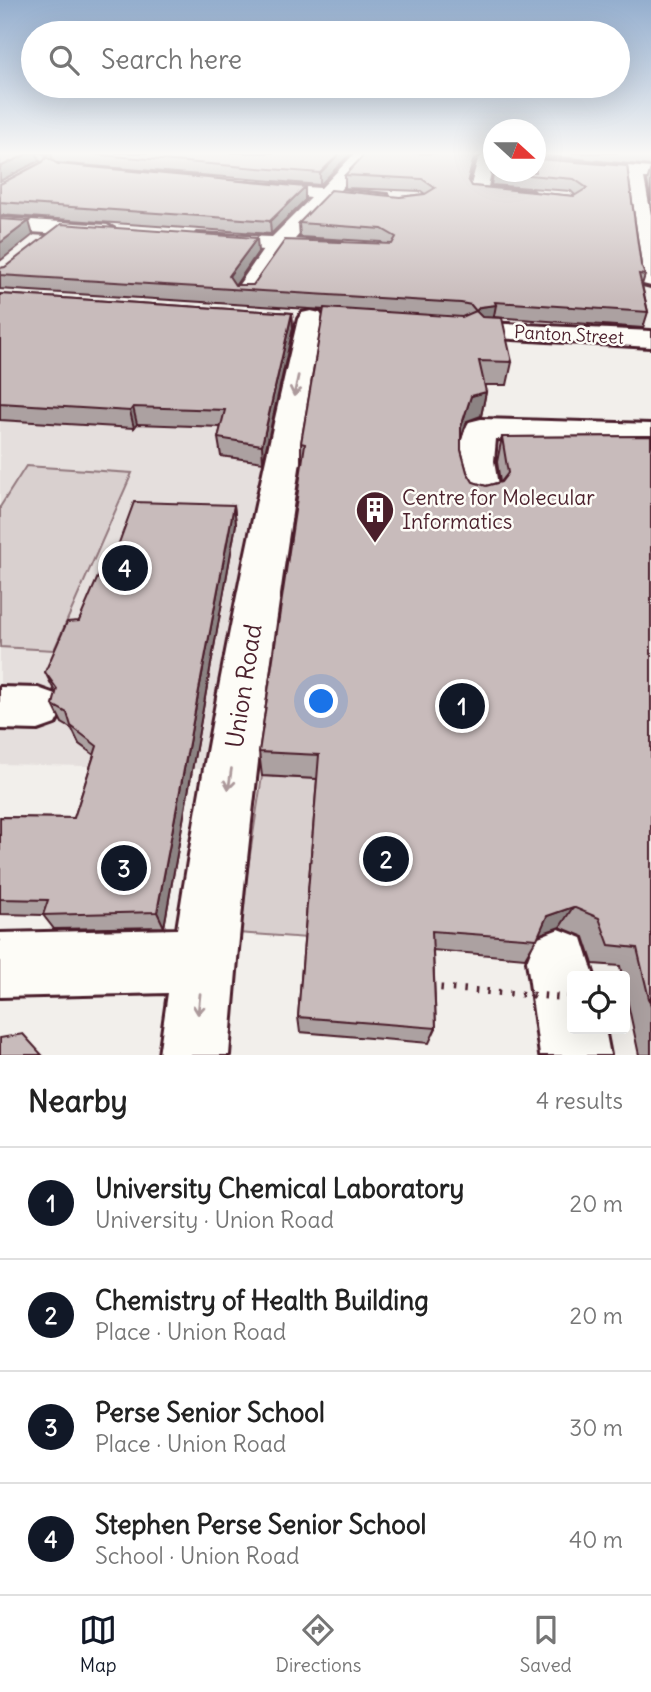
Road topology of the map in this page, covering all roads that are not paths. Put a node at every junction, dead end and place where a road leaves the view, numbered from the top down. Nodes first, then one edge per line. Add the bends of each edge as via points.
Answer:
1 (319, 202) edge
2 (645, 202) edge
3 (0, 224) edge
4 (60, 228) junction
5 (128, 233) edge
6 (183, 237) edge
7 (278, 244) junction
8 (355, 250) edge
9 (30, 251) edge
10 (651, 279) edge
11 (258, 316) edge
12 (311, 319) edge
13 (487, 331) edge
14 (651, 340) edge
15 (651, 434) edge
16 (482, 497) edge
17 (204, 960) junction
18 (0, 965) edge
19 (566, 979) edge
20 (194, 1055) edge
21 (575, 1055) edge

1 - 7 street
2 - 10 street
3 - 4 street
4 - 5 street
4 - 9 street
6 - 7 street
7 - 8 street
7 - 11 street via 238,304
12 -> 17 street, Union Road via 248,653
13 - 14 street, Panton Street
15 - 16 street via 481,429 477,461
17 - 18 street
17 -> 20 street, Union Road
19 - 21 street

